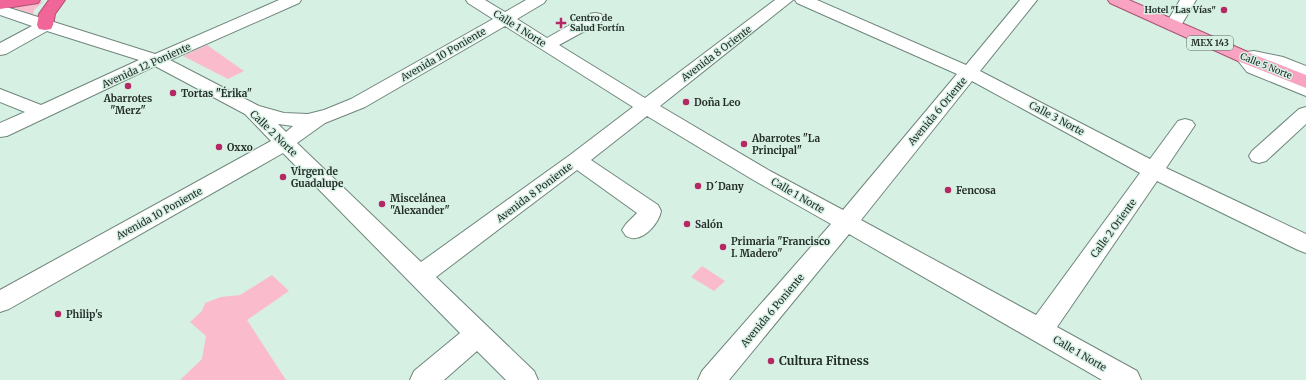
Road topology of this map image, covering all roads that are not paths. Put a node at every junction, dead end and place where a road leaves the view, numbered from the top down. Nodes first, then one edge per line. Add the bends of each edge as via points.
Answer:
1 (32, 0) edge
2 (57, 0) edge
3 (293, 0) edge
4 (474, 0) edge
5 (538, 0) edge
6 (785, 0) edge
7 (803, 0) edge
8 (1029, 0) edge
9 (1116, 0) edge
10 (1188, 0) edge
11 (0, 4) edge
12 (0, 10) edge
13 (595, 18) dead end
14 (504, 19) junction
15 (45, 25) junction
16 (1173, 25) junction
17 (547, 45) junction
18 (0, 50) edge
19 (1244, 58) junction
20 (157, 60) junction
21 (969, 72) junction
22 (1306, 73) edge
23 (1306, 82) edge
24 (1306, 90) edge
25 (0, 95) edge
26 (647, 106) junction
27 (252, 110) junction
28 (42, 112) junction
29 (1306, 114) edge
30 (317, 120) junction
31 (1186, 126) dead end
32 (0, 131) edge
33 (284, 142) junction
34 (1259, 156) dead end
35 (577, 160) junction
36 (1154, 170) junction
37 (846, 221) junction
38 (634, 230) dead end
39 (1306, 244) edge
40 (420, 276) junction
41 (0, 302) edge
42 (1040, 330) junction
43 (478, 334) junction
44 (424, 380) edge
45 (524, 380) edge
46 (712, 380) edge
47 (1127, 380) edge

1 - 11 highway
2 - 15 highway via 47,14
3 - 20 street, Avenida 12 Poniente
4 - 14 street, Calle 1 Norte
5 - 14 street, Avenida 10 Poniente
6 - 26 street, Avenida 8 Oriente
7 - 21 street, Calle 3 Norte
8 - 21 street, Avenida 6 Oriente
9 - 16 main road, Calle 5 Norte / MEX 143
10 - 16 street
12 - 15 street, Calle 2 Norte
13 - 17 street
14 - 17 street, Calle 1 Norte
14 - 30 street, Avenida 10 Poniente via 358,103
15 - 18 street
15 - 20 street, Calle 2 Norte
16 - 19 main road, Calle 5 Norte / MEX 143
17 - 26 street, Calle 1 Norte
19 - 22 street via 1257,56
19 - 23 main road, Calle 5 Norte / MEX 143
19 - 24 street via 1253,68
20 - 27 street, Calle 2 Norte
20 - 28 street, Avenida 12 Poniente
21 - 36 street, Calle 3 Norte
21 - 37 street, Avenida 6 Oriente
25 - 28 street
26 - 35 street, Avenida 8 Poniente
26 - 37 street, Calle 1 Norte
27 - 30 street, Avenida 10 Poniente via 284,120
27 - 33 street, Calle 2 Norte
28 - 32 street, Avenida 12 Poniente
29 - 34 street
30 - 33 street, Avenida 10 Poniente
31 - 36 street, Calle 2 Oriente
33 - 40 street, Calle 2 Norte
33 - 41 street, Avenida 10 Poniente
35 - 38 street via 650,211 649,216
35 - 40 street, Avenida 8 Poniente
36 - 39 street, Calle 3 Norte
36 - 42 street, Calle 2 Oriente
37 - 42 street, Calle 1 Norte
37 - 46 street, Avenida 6 Poniente
40 - 43 street, Calle 2 Norte
42 - 47 street, Calle 1 Norte
43 - 44 street
43 - 45 street, Calle 2 Norte

